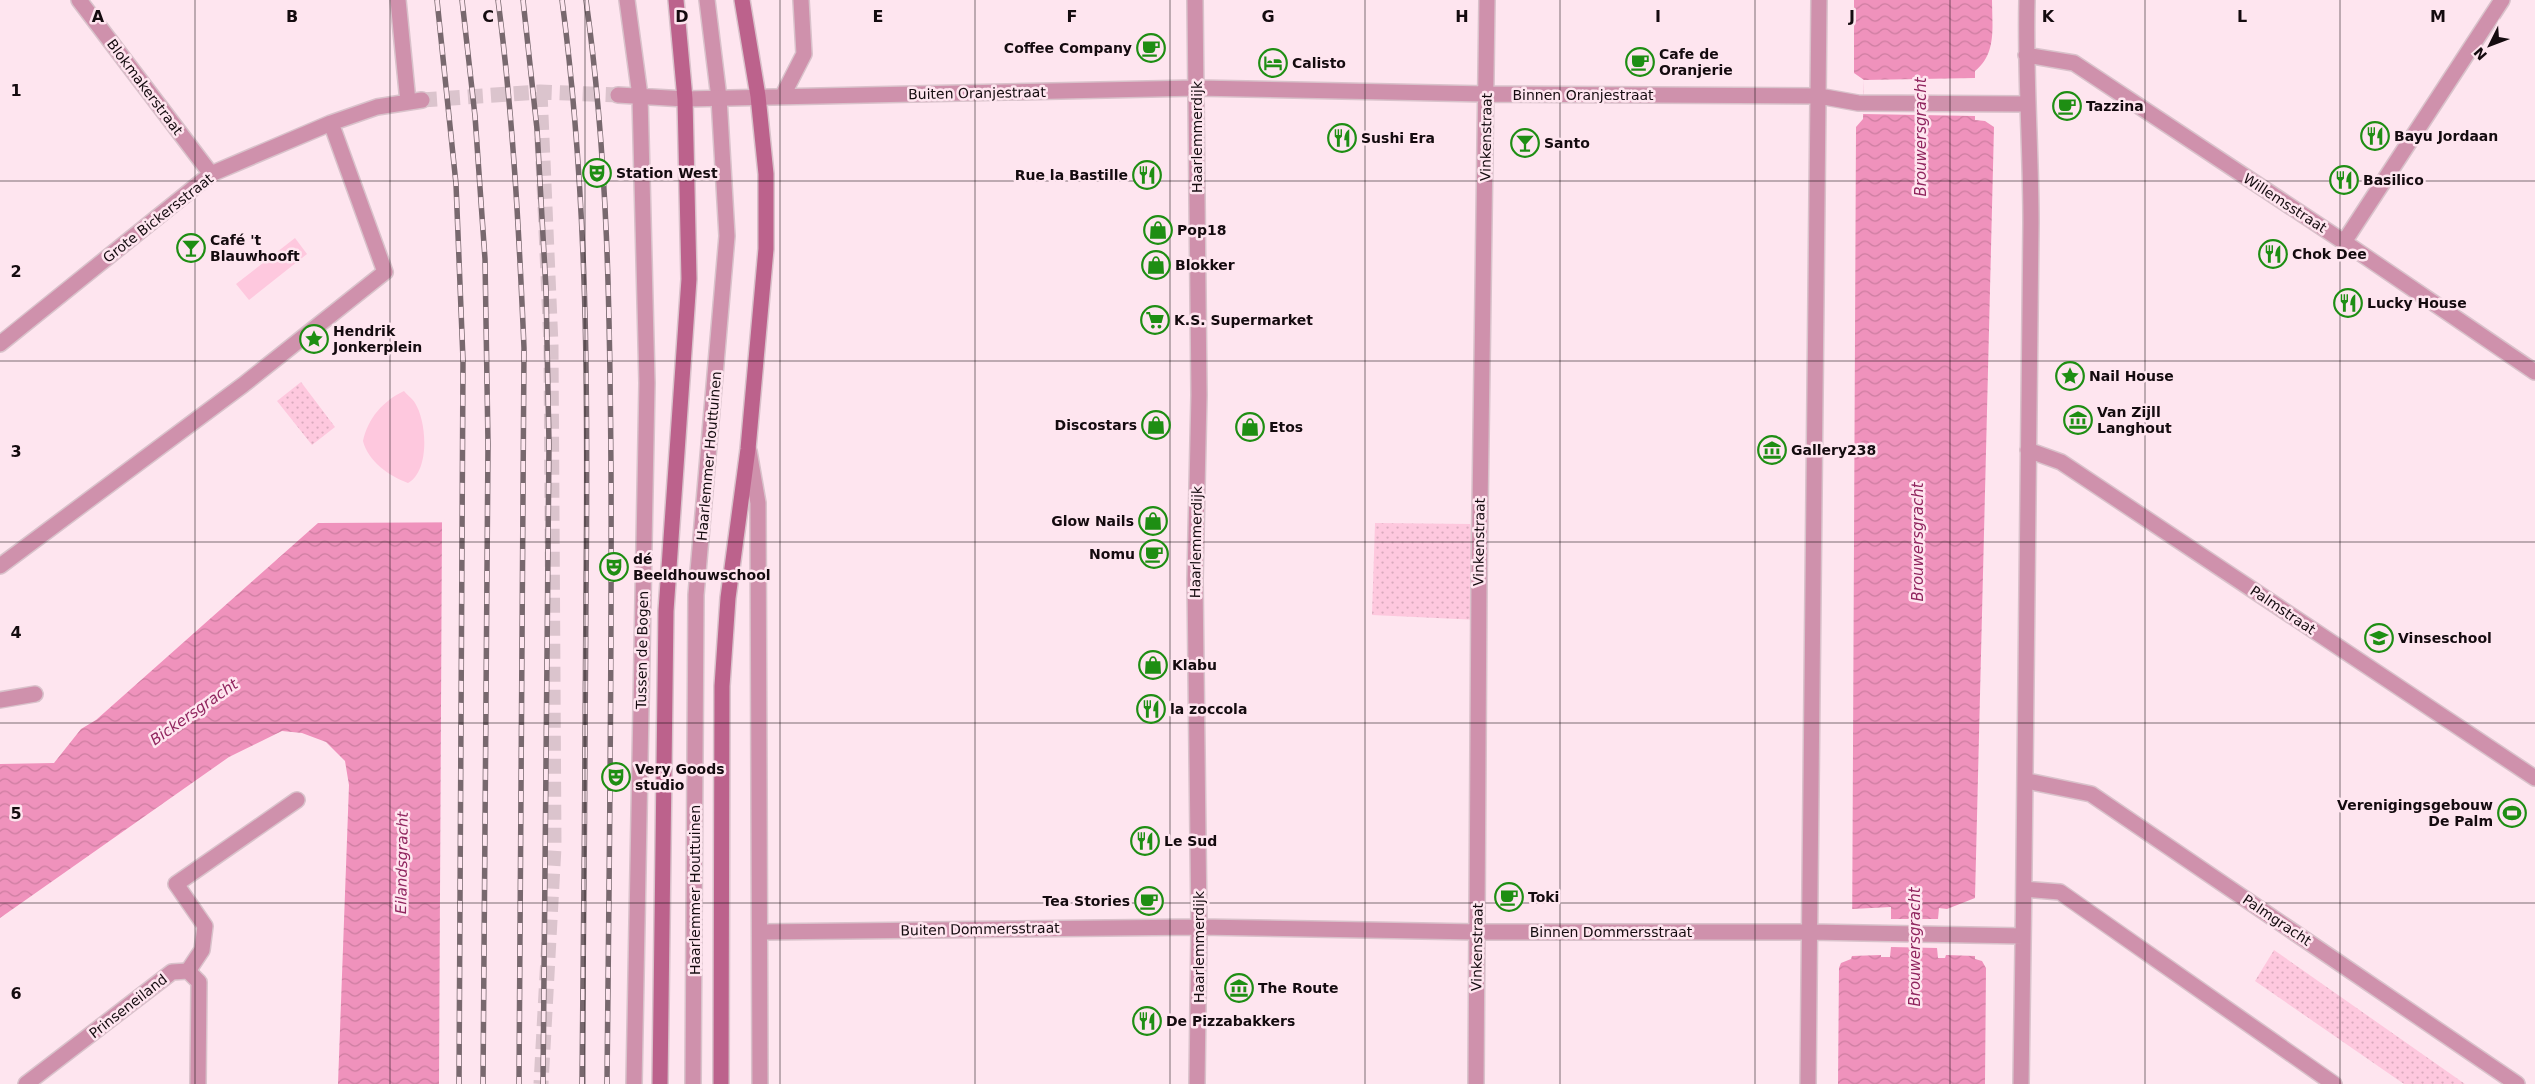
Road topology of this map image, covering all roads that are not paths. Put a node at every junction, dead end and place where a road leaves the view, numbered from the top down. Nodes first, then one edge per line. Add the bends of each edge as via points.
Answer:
1 (79, 0) edge
2 (398, 0) edge
3 (627, 0) edge
4 (676, 0) edge
5 (707, 0) edge
6 (742, 0) edge
7 (801, 0) edge
8 (1195, 0) edge
9 (1487, 0) edge
10 (1819, 0) edge
11 (2027, 0) edge
12 (2502, 0) edge
13 (2026, 55) junction
14 (1196, 88) junction
15 (1486, 94) junction
16 (618, 95) tunnel mouth
17 (640, 96) junction
18 (758, 96) junction
19 (1819, 96) junction
20 (782, 97) junction
21 (719, 98) junction
22 (685, 99) junction
23 (2026, 104) junction
24 (331, 123) junction
25 (211, 174) junction
26 (2344, 242) junction
27 (0, 344) edge
28 (2535, 372) edge
29 (748, 449) junction
30 (2028, 450) junction
31 (0, 566) edge
32 (35, 694) dead end
33 (0, 700) edge
34 (2535, 778) edge
35 (2027, 781) junction
36 (297, 800) dead end
37 (2024, 889) junction
38 (1200, 927) junction
39 (760, 932) junction
40 (1478, 932) junction
41 (1810, 932) junction
42 (2023, 936) junction
43 (188, 971) junction
44 (26, 1084) edge
45 (198, 1084) edge
46 (634, 1084) edge
47 (660, 1084) edge
48 (693, 1084) edge
49 (721, 1084) edge
50 (760, 1084) edge
51 (1197, 1084) edge
52 (1476, 1084) edge
53 (1808, 1084) edge
54 (2021, 1084) edge
55 (2334, 1084) edge
56 (2517, 1084) edge

1 - 25 street, Blokmakerstraat
2 - 24 street, Grote Bickersstraat via 415,101 377,107
3 - 17 street, Tussen de Bogen
4 - 22 street
5 - 21 street, Haarlemmer Houttuinen
6 - 18 street, Haarlemmer Houttuinen
7 - 20 street via 804,54
8 - 14 street, Haarlemmerdijk
9 - 15 street, Vinkenstraat
10 - 19 street
11 - 13 street
12 - 26 street
13 - 23 street
13 - 26 street, Willemsstraat via 2074,63
14 - 15 street, Binnen Oranjestraat
14 - 20 street, Buiten Oranjestraat
14 - 38 street, Haarlemmerdijk via 1199,395 1195,580
15 - 19 street, Binnen Oranjestraat
15 - 40 street, Vinkenstraat
16 - 17 street
17 - 22 street
17 - 46 street, Tussen de Bogen via 647,383
18 - 20 street, Buiten Oranjestraat
18 - 21 street
18 - 29 street, Haarlemmer Houttuinen via 766,174 766,249
19 - 23 street, Binnen Oranjestraat via 1858,103
19 - 41 street
21 - 22 street
21 - 48 street, Haarlemmer Houttuinen via 728,236 696,595
22 - 47 street via 689,279 666,611
23 - 30 street via 2031,214
24 - 25 street, Grote Bickersstraat
24 - 31 street via 385,272 243,385
25 - 27 street, Grote Bickersstraat
26 - 28 street, Willemsstraat
29 - 39 street, Haarlemmer Houttuinen via 758,503
29 - 49 street, Haarlemmer Houttuinen via 728,598 722,686
30 - 34 street, Palmstraat via 2061,462
30 - 35 street
32 - 33 street
35 - 37 street
35 - 56 street, Palmgracht via 2091,794
36 - 43 street via 176,884 205,926 202,950
37 - 42 street
37 - 55 street via 2060,892
38 - 39 street, Buiten Dommersstraat
38 - 40 street, Binnen Dommersstraat
38 - 51 street, Haarlemmerdijk
39 - 50 street, Haarlemmer Houttuinen
40 - 41 street, Binnen Dommersstraat
40 - 52 street, Vinkenstraat
41 - 42 street, Binnen Dommersstraat
41 - 53 street
42 - 54 street
43 - 44 street, Prinseneiland via 172,972
43 - 45 street via 199,982

